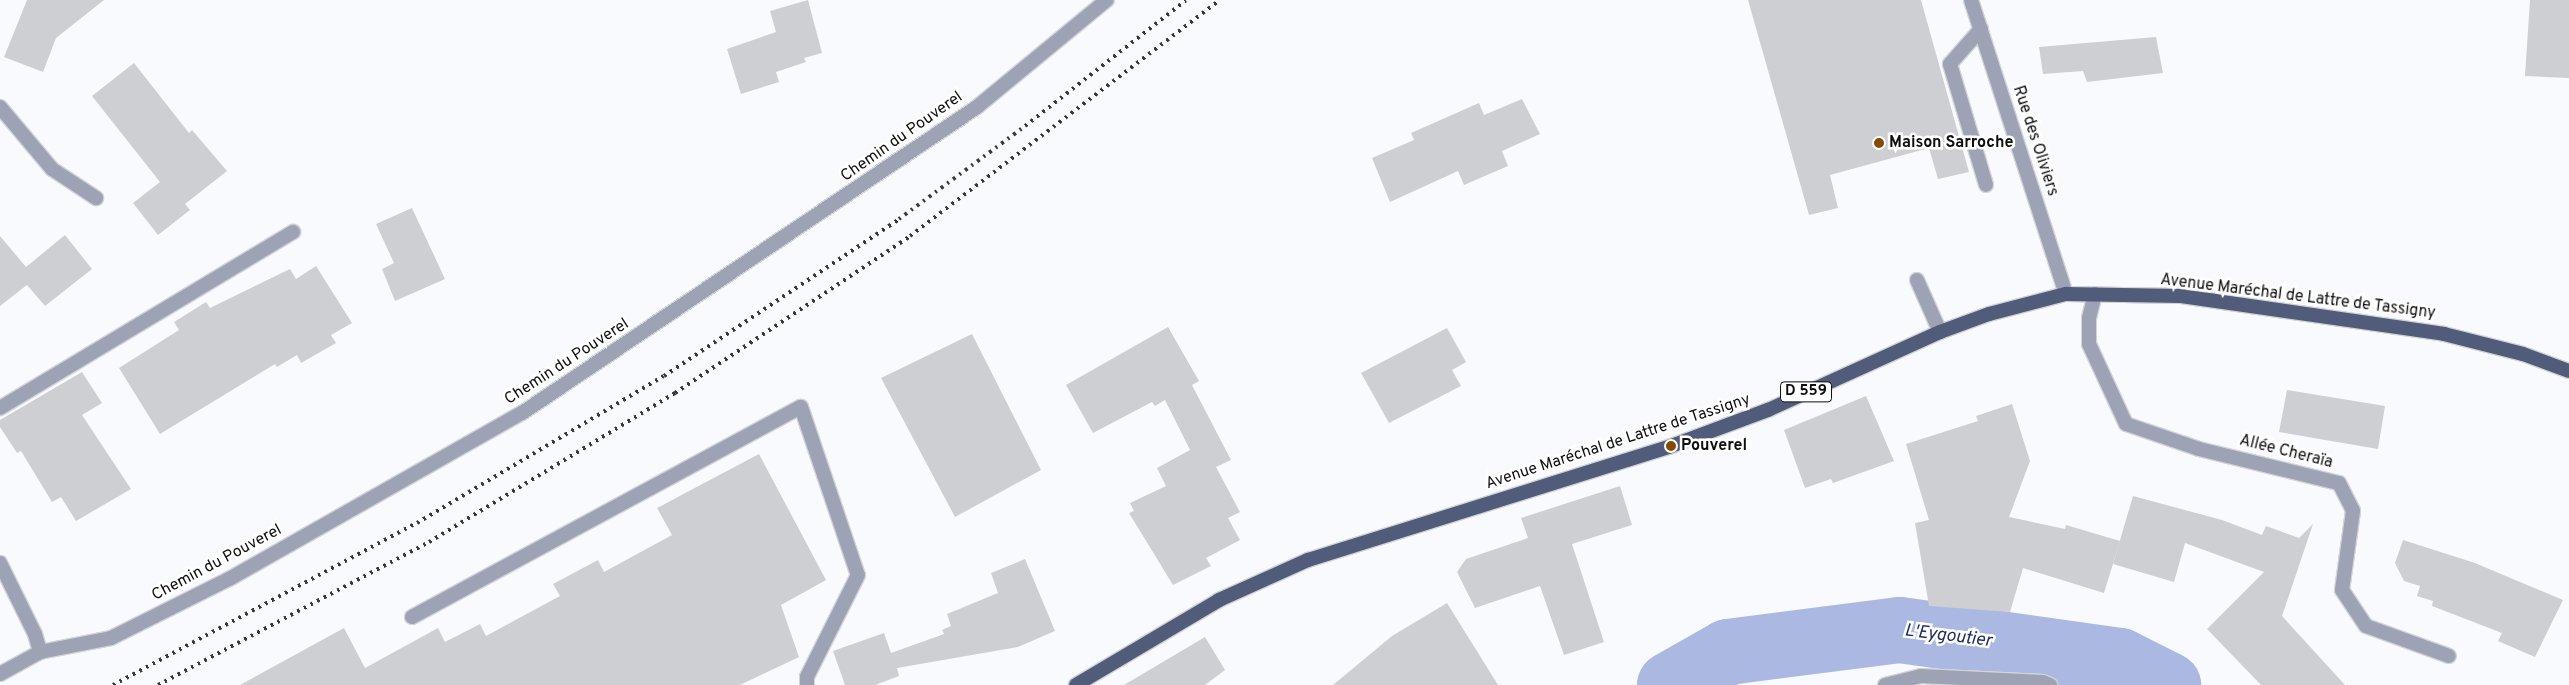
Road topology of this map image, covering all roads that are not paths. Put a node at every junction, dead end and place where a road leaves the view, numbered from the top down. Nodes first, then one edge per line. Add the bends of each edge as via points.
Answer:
1 (1107, 0) edge
2 (1971, 0) edge
3 (1981, 29) junction
4 (0, 107) edge
5 (1986, 185) dead end
6 (96, 198) dead end
7 (293, 232) dead end
8 (1917, 280) dead end
9 (2066, 294) junction
10 (2096, 294) junction
11 (1940, 332) junction
12 (2569, 371) edge
13 (0, 408) edge
14 (0, 563) edge
15 (412, 617) dead end
16 (40, 652) junction
17 (2449, 656) dead end
18 (0, 674) edge
19 (807, 685) edge
20 (1076, 685) edge
21 (1886, 685) edge
22 (2050, 685) edge

1 - 16 street, Chemin du Pouverel via 977,107 522,413 231,578 120,634
2 - 3 street, Rue des Oliviers
3 - 5 street via 1950,64
3 - 9 street, Rue des Oliviers
4 - 6 street via 52,169
7 - 13 street
8 - 11 street
9 - 10 main road, Avenue Maréchal de Lattre de Tassigny / D 559
9 - 11 main road, Avenue Maréchal de Lattre de Tassigny / D 559 via 1988,314
10 - 12 main road, Avenue Maréchal de Lattre de Tassigny / D 559 via 2182,296 2444,334 2523,354
10 - 17 street, Allée Cheraïa via 2089,318 2089,344 2126,424 2199,449 2340,483 2353,511 2342,590 2366,626
11 - 20 main road, Avenue Maréchal de Lattre de Tassigny / D 559 via 1768,410 1671,446 1308,560 1219,600
14 - 16 street via 35,634
15 - 19 street via 801,407 858,575 807,677
16 - 18 street, Chemin du Pouverel
21 - 22 street via 1921,676 2043,682

